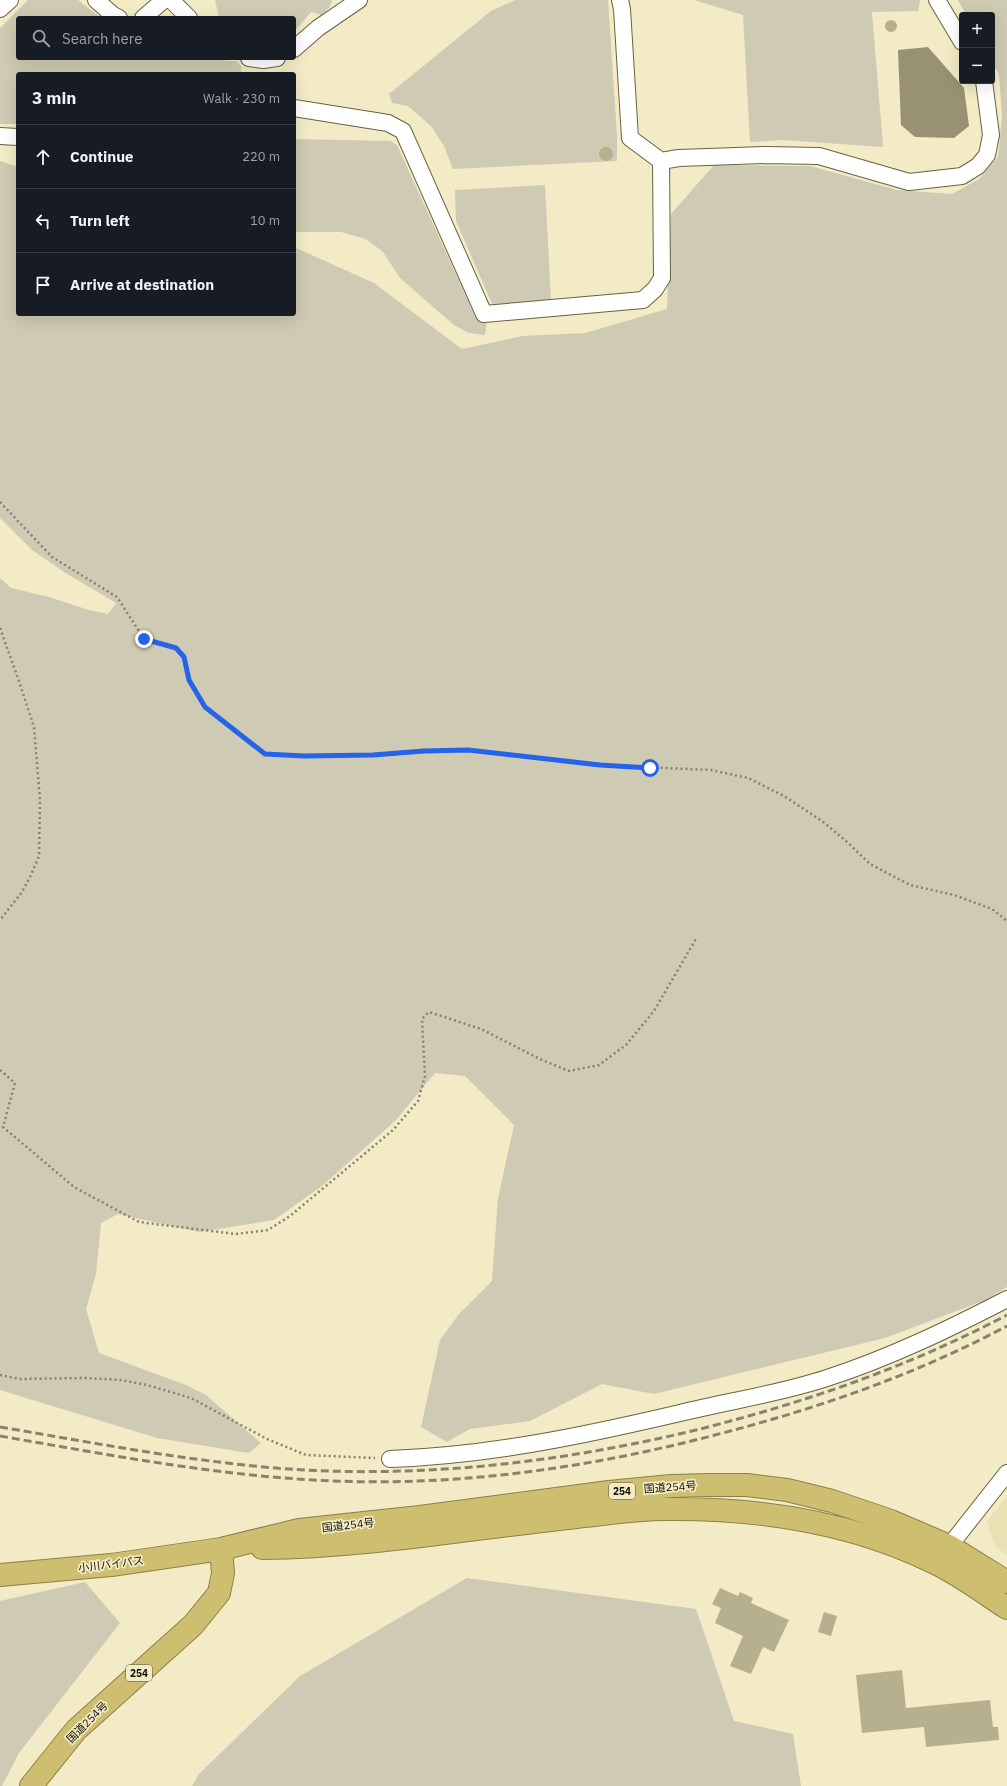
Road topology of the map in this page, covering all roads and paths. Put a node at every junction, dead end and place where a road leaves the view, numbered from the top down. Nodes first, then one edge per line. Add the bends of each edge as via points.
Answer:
1 (10, 0) edge
2 (96, 0) edge
3 (164, 0) edge
4 (172, 0) edge
5 (359, 0) edge
6 (620, 0) edge
7 (937, 0) edge
8 (0, 10) edge
9 (113, 16) edge
10 (145, 16) edge
11 (187, 16) edge
12 (959, 37) edge
13 (296, 47) edge
14 (984, 84) edge
15 (296, 108) edge
16 (0, 136) edge
17 (16, 137) edge
18 (661, 161) junction
19 (0, 502) edge
20 (0, 628) edge
21 (0, 920) edge
22 (1007, 921) edge
23 (697, 937) dead end
24 (0, 1070) edge
25 (1007, 1299) edge
26 (0, 1375) edge
27 (390, 1459) joint
28 (1007, 1473) edge
29 (221, 1549) junction
30 (942, 1555) junction
31 (0, 1575) edge
32 (1007, 1582) edge
33 (1007, 1608) edge
34 (31, 1786) edge

1 - 8 street
2 - 9 street
3 - 10 street
4 - 11 street
5 - 13 street via 318,28
6 - 18 street via 630,138
7 - 12 street
14 - 18 street via 991,135 987,155 978,166 962,176 909,182 818,156 766,155
15 - 18 street via 388,123 403,131 484,314 643,300 662,278
16 - 17 street
19 - 22 path via 52,557 117,597 144,639 176,648 184,657 189,680 205,707 265,754 373,755 468,750 600,765 711,770 748,778 784,796 822,821 870,864 910,885 954,895 992,909
20 - 21 path via 34,727 40,800 39,856 22,892
23 - 24 path via 654,1011 626,1045 599,1065 569,1071 481,1029 429,1012 422,1019 425,1076 418,1101 393,1130 290,1216 268,1230 236,1234 139,1222 74,1187 3,1128 15,1083
25 - 27 street via 870,1363 802,1385 550,1442 488,1452
26 - 27 path via 20,1379 121,1380 147,1385 191,1398 267,1439 306,1455
28 - 30 street
29 - 30 highway, 国道254号 / 254 via 306,1548 663,1508 739,1510 819,1523
29 - 31 highway, 小川バイパス / 254 via 111,1565
29 - 34 highway, 国道254号 / 254 via 223,1573 219,1593 192,1625 76,1730
30 - 32 highway, 国道254号 / 254
30 - 33 highway, 国道254号 / 254

